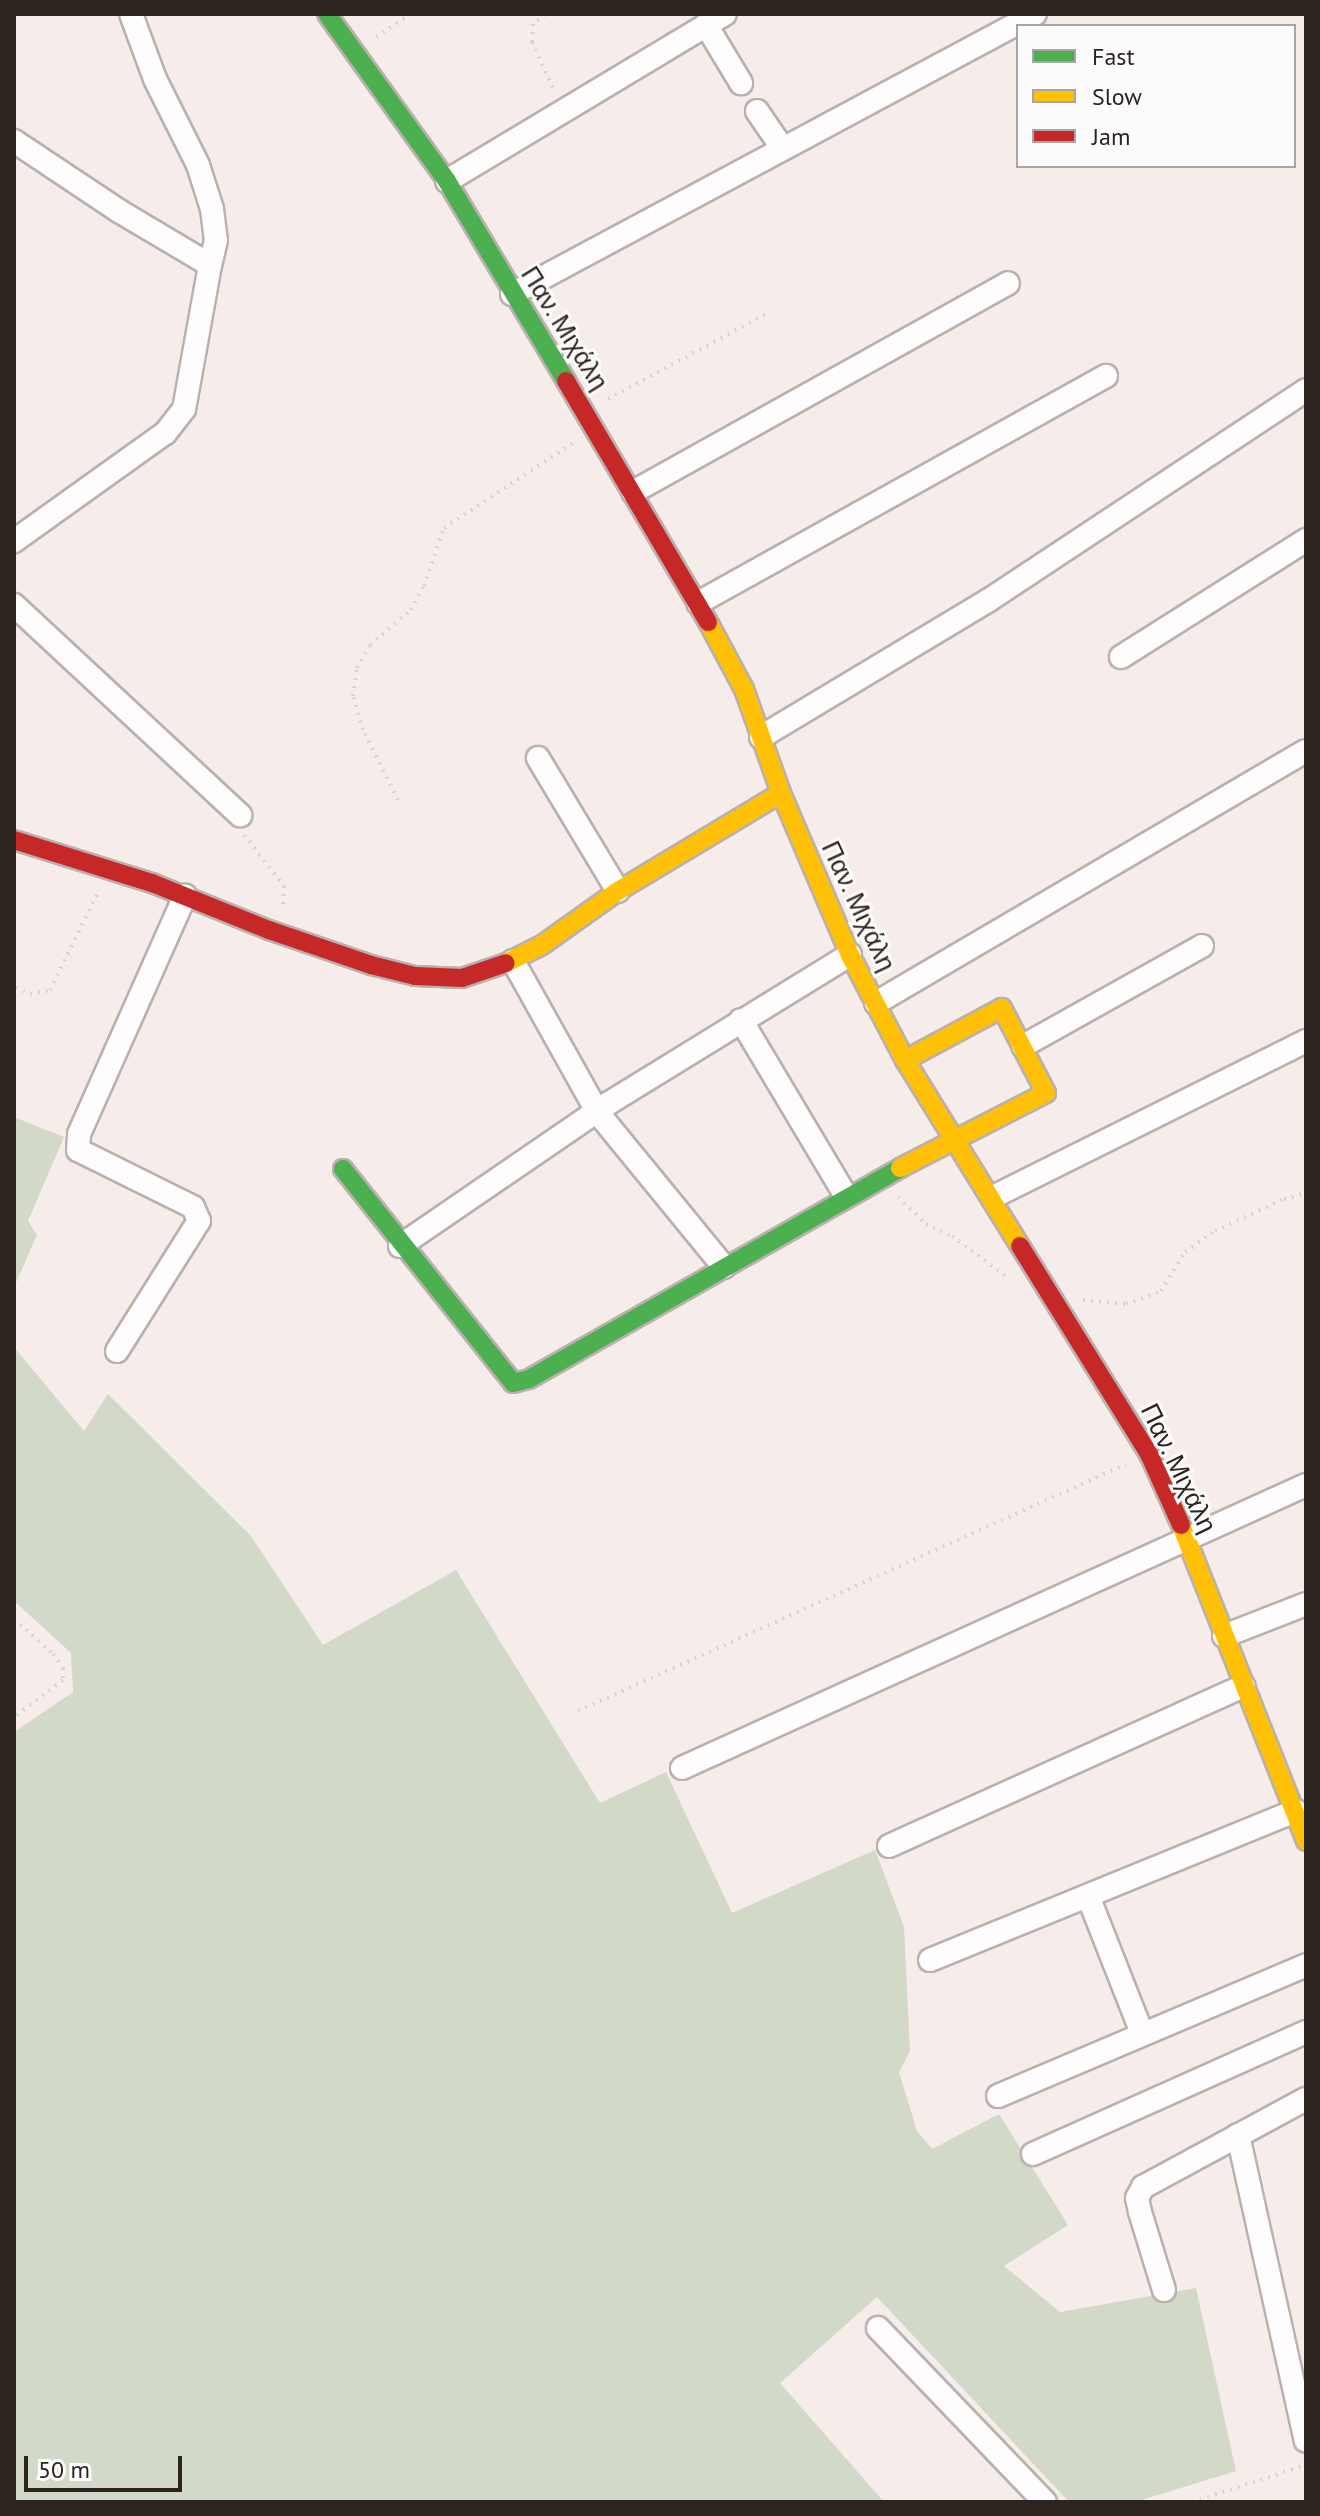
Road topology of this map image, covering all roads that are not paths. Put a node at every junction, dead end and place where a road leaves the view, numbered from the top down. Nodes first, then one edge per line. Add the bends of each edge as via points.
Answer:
1 (131, 14) edge
2 (327, 14) edge
3 (1035, 14) edge
4 (716, 19) edge
5 (1016, 24) edge
6 (1016, 24) edge
7 (741, 83) dead end
8 (757, 111) dead end
9 (14, 141) edge
10 (783, 149) junction
11 (447, 181) junction
12 (210, 265) junction
13 (1008, 283) dead end
14 (512, 294) junction
15 (1106, 376) dead end
16 (1306, 390) edge
17 (633, 492) junction
18 (1306, 540) edge
19 (14, 541) edge
20 (698, 603) junction
21 (14, 605) edge
22 (1121, 657) dead end
23 (761, 737) junction
24 (1306, 751) edge
25 (538, 758) dead end
26 (781, 793) junction
27 (240, 815) road end
28 (14, 840) edge
29 (618, 891) junction
30 (185, 896) junction
31 (1202, 946) dead end
32 (850, 955) junction
33 (513, 961) junction
34 (876, 1003) junction
35 (741, 1020) junction
36 (1306, 1041) edge
37 (1023, 1046) junction
38 (905, 1060) junction
39 (598, 1113) junction
40 (955, 1142) junction
41 (343, 1169) dead end
42 (846, 1196) junction
43 (993, 1197) junction
44 (400, 1246) junction
45 (724, 1267) junction
46 (117, 1351) dead end
47 (1306, 1485) edge
48 (1187, 1539) junction
49 (1306, 1604) edge
50 (1224, 1636) junction
51 (1244, 1686) junction
52 (682, 1768) dead end
53 (1296, 1811) junction
54 (1306, 1841) edge
55 (889, 1846) dead end
56 (1088, 1896) junction
57 (930, 1960) dead end
58 (1306, 1965) edge
59 (1306, 2032) edge
60 (1142, 2033) junction
61 (998, 2096) dead end
62 (1306, 2099) edge
63 (1238, 2135) junction
64 (1033, 2154) dead end
65 (1164, 2290) dead end
66 (878, 2328) dead end
67 (1306, 2441) edge
68 (1045, 2502) edge

1 - 12 street via 212,209 216,240
2 - 11 street, Παν. Μιχάλη
3 - 5 street
4 - 7 street
4 - 11 street
6 - 10 street
8 - 10 street
9 - 12 street
10 - 14 street
11 - 14 street, Παν. Μιχάλη
12 - 19 street via 184,409 165,433
13 - 17 street
14 - 17 street, Παν. Μιχάλη
15 - 20 street
16 - 23 street via 989,600
17 - 20 street, Παν. Μιχάλη
18 - 22 street
20 - 23 street, Παν. Μιχάλη via 744,689
21 - 27 street
23 - 26 street, Παν. Μιχάλη
24 - 34 street
25 - 29 street
26 - 29 street
26 - 32 street, Παν. Μιχάλη
28 - 30 street
29 - 33 street
30 - 33 street via 269,930 415,976 462,978
30 - 46 street via 79,1134 78,1150 193,1207 199,1221
31 - 37 street
32 - 34 street, Παν. Μιχάλη
32 - 35 street
33 - 39 street
34 - 38 street, Παν. Μιχάλη
35 - 39 street
35 - 42 street
36 - 43 street
37 - 38 street via 1002,1008
37 - 40 street via 1046,1093
38 - 40 street, Παν. Μιχάλη
39 - 44 street
39 - 45 street
40 - 42 street
40 - 43 street, Παν. Μιχάλη
41 - 44 street
42 - 45 street
43 - 48 street, Παν. Μιχάλη via 1042,1286 1149,1454
44 - 45 street via 513,1383 529,1379
47 - 48 street
48 - 50 street, Παν. Μιχάλη
48 - 52 street
49 - 50 street
50 - 51 street, Παν. Μιχάλη
51 - 53 street, Παν. Μιχάλη
51 - 55 street
53 - 54 street, Παν. Μιχάλη
53 - 56 street
56 - 57 street
56 - 60 street
58 - 60 street
59 - 64 street
60 - 61 street
62 - 63 street
63 - 65 street via 1143,2187 1137,2198
63 - 67 street
66 - 68 street

